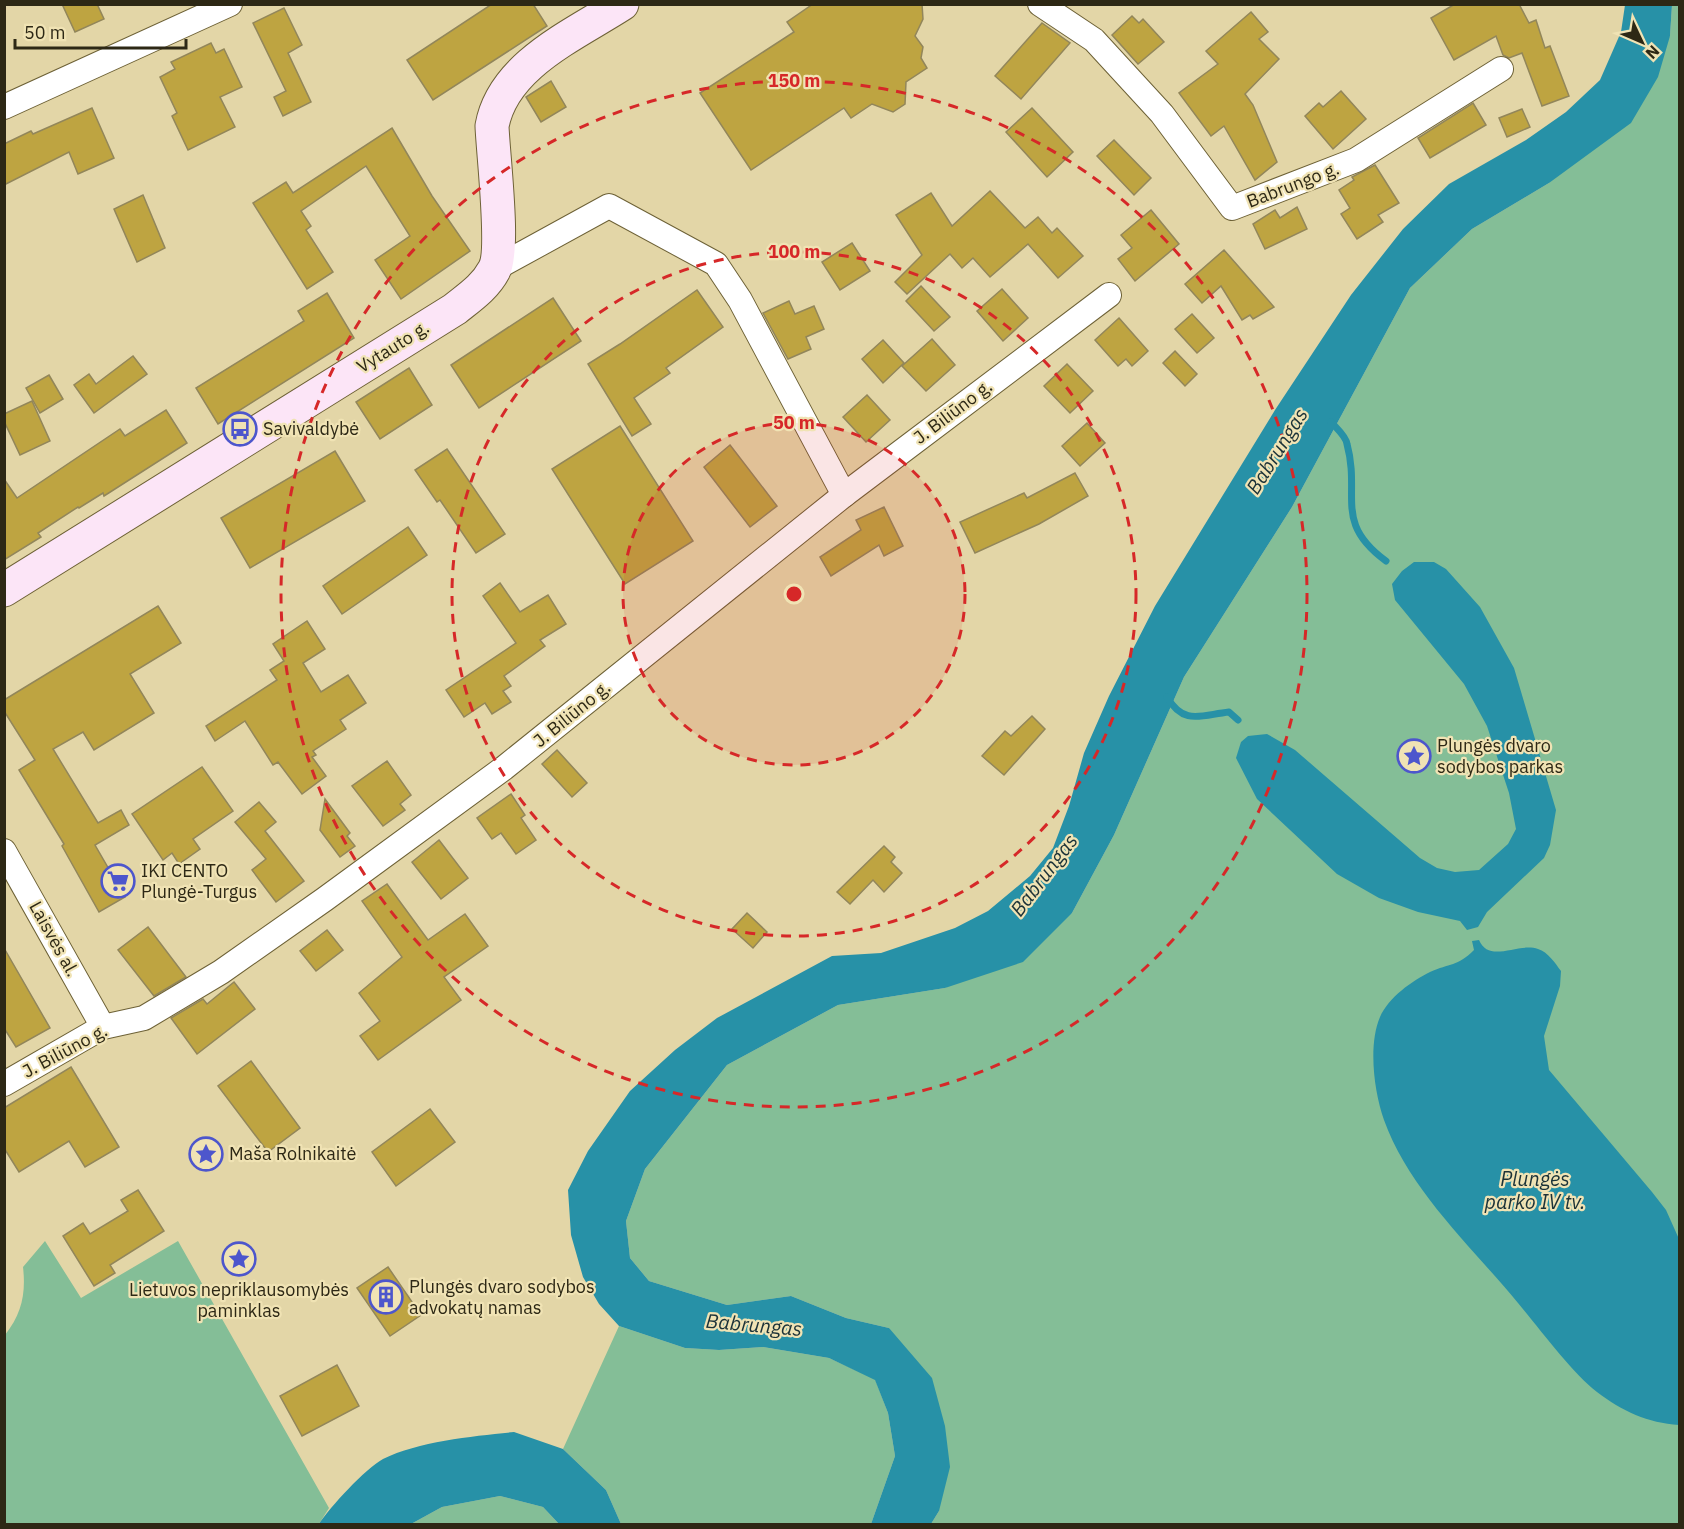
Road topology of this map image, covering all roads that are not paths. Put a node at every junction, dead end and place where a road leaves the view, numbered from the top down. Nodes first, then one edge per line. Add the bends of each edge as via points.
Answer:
1 (230, 4) edge
2 (622, 4) edge
3 (1040, 4) edge
4 (1501, 69) dead end
5 (4, 108) edge
6 (496, 268) junction
7 (1109, 295) dead end
8 (844, 495) junction
9 (4, 590) edge
10 (4, 851) edge
11 (103, 1027) junction
12 (4, 1084) edge

1 - 5 street
2 - 6 main road via 530,64 504,92 492,126
3 - 4 street, Babrungo g. via 1094,40 1162,114 1232,208 1356,160
6 - 8 street via 609,206 716,264 740,300
6 - 9 main road, Vytauto g. via 479,290 455,309
7 - 8 street, J. Biliūno g.
8 - 11 street, J. Biliūno g. via 504,768 325,899 221,972 144,1018
10 - 11 street, Laisvės al.
11 - 12 street, J. Biliūno g.

